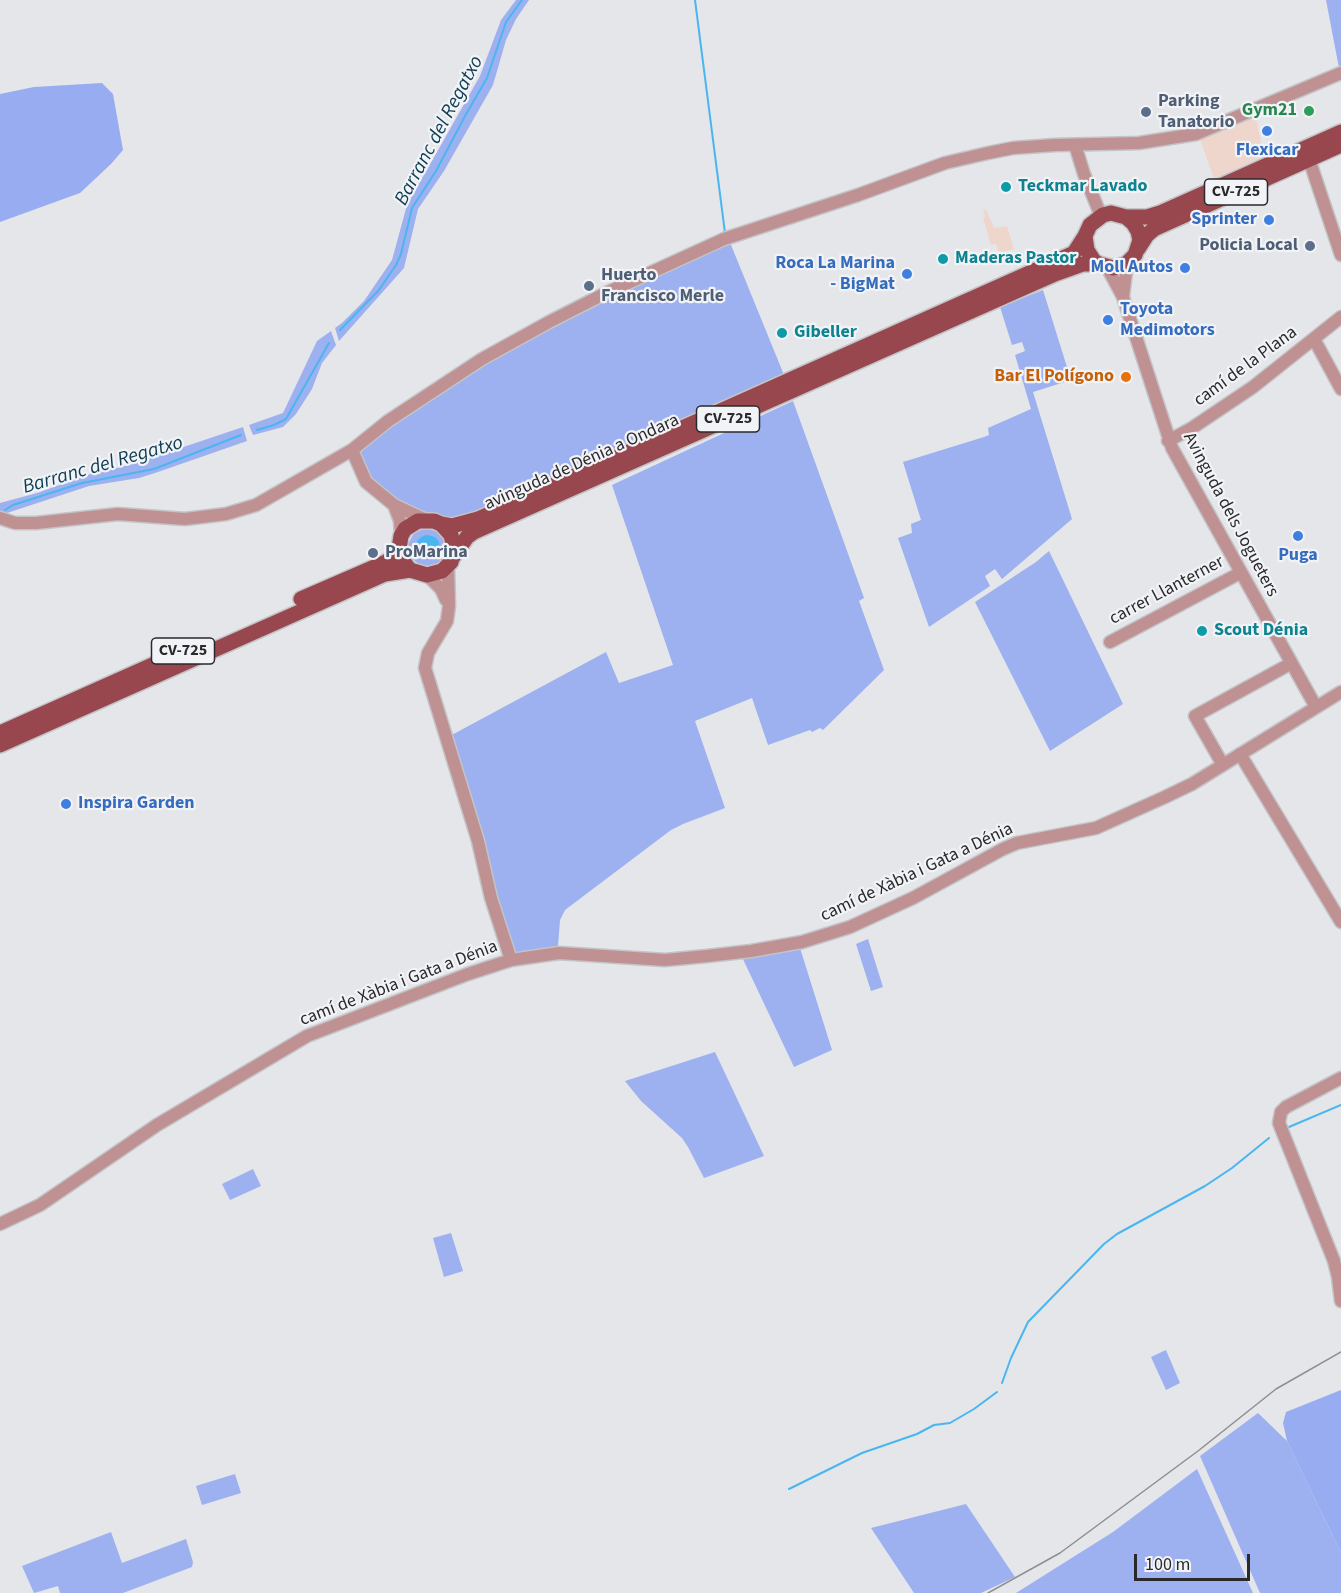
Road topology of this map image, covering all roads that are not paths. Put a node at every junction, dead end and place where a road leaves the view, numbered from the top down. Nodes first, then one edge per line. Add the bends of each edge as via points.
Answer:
1 (1341, 73) edge
2 (1341, 132) edge
3 (1075, 145) junction
4 (1341, 145) edge
5 (1308, 159) junction
6 (1101, 216) junction
7 (1126, 217) junction
8 (1085, 236) junction
9 (1135, 255) junction
10 (1341, 255) edge
11 (1103, 266) junction
12 (1123, 297) junction
13 (1341, 317) edge
14 (1314, 339) junction
15 (1341, 389) edge
16 (1168, 441) junction
17 (352, 450) junction
18 (394, 505) junction
19 (0, 518) edge
20 (433, 522) junction
21 (400, 542) junction
22 (450, 561) junction
23 (410, 570) junction
24 (1240, 573) junction
25 (427, 575) junction
26 (449, 606) junction
27 (1110, 642) dead end
28 (1290, 664) junction
29 (1341, 692) edge
30 (1316, 707) junction
31 (0, 733) edge
32 (0, 745) edge
33 (1240, 754) junction
34 (1223, 765) junction
35 (1341, 922) edge
36 (511, 960) junction
37 (1341, 1078) edge
38 (0, 1224) edge
39 (1341, 1302) edge

1 - 3 street via 1196,134 1139,143
2 - 7 main road, CV-725 via 1160,213 1147,218
3 - 6 street
3 - 17 street via 1013,148 945,163 724,239 596,298 488,355 388,421
4 - 5 main road, CV-725
5 - 9 main road, CV-725 via 1154,229
5 - 10 street
6 - 7 main road, CV-725 via 1111,213
6 - 8 main road, CV-725
7 - 9 main road via 1138,231 1140,240
8 - 11 main road via 1090,256
8 - 20 main road, avinguda de Dénia a Ondara / CV-725 via 1074,253 478,519 452,526
9 - 11 main road, CV-725 via 1119,267
9 - 12 street, Avinguda dels Jogueters via 1126,272
11 - 12 street, Avinguda dels Jogueters
11 - 22 main road, avinguda de Dénia a Ondara / CV-725 via 1076,265 483,528 467,537
12 - 16 street, Avinguda dels Jogueters
13 - 14 street, camí de la Plana
14 - 15 street
14 - 16 street, camí de la Plana via 1253,387
16 - 24 street, Avinguda dels Jogueters
17 - 18 street via 366,482
17 - 19 street via 256,505 226,514 185,519 118,514 36,523
18 - 20 street
18 - 21 street via 400,521
20 - 21 main road, CV-725 via 411,525
20 - 22 main road via 451,535 454,549
21 - 23 main road via 404,565
21 - 31 main road, CV-725 via 391,559 384,563
22 - 25 main road, CV-725 via 435,574
22 - 26 street
23 - 25 main road, CV-725
23 - 32 main road, CV-725 via 381,576
24 - 27 street, carrer Llanterner
24 - 28 street, Avinguda dels Jogueters
25 - 26 street via 441,589
26 - 36 street via 447,621 428,653 425,668
28 - 30 street, Avinguda dels Jogueters
28 - 34 street via 1196,716
29 - 30 street, camí de Xàbia i Gata a Dénia
30 - 33 street, camí de Xàbia i Gata a Dénia
33 - 34 street, camí de Xàbia i Gata a Dénia
33 - 35 street
34 - 36 street, camí de Xàbia i Gata a Dénia via 1174,793 1096,828 1017,843 871,918 802,942 664,960 559,953
36 - 38 street, camí de Xàbia i Gata a Dénia via 307,1036 158,1125 35,1208
37 - 39 street via 1286,1107 1279,1123 1334,1261

